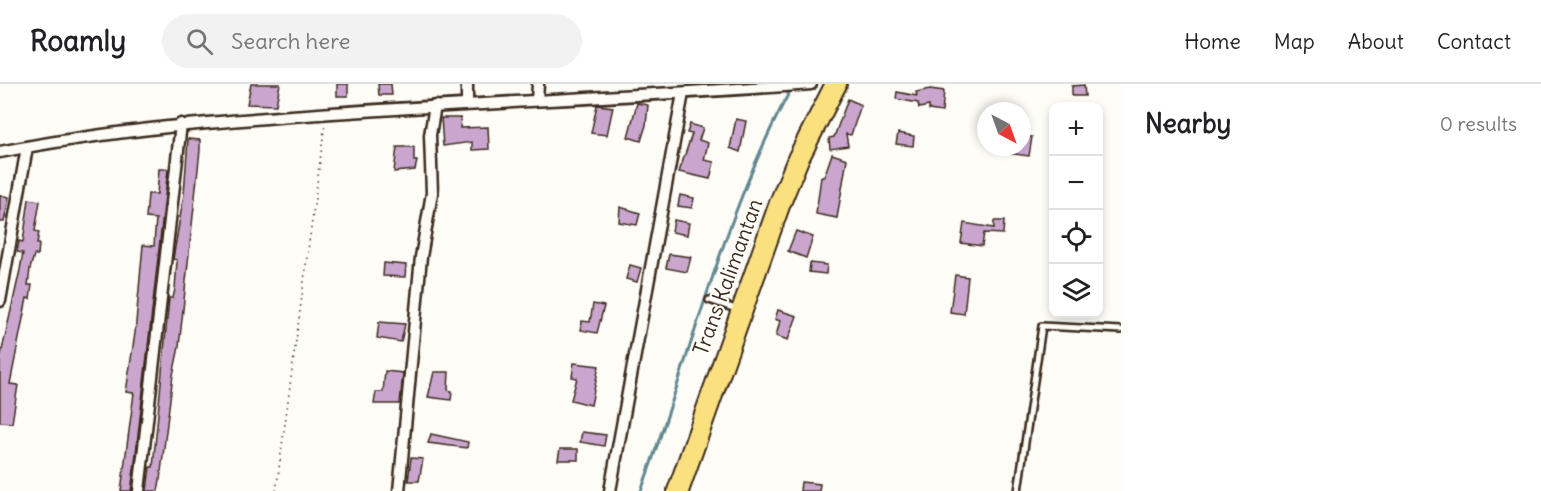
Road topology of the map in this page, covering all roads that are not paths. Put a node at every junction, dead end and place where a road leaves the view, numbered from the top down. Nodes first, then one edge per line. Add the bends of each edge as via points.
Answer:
1 (467, 84) edge
2 (538, 84) edge
3 (622, 84) edge
4 (811, 84) edge
5 (836, 84) edge
6 (800, 85) edge
7 (783, 86) edge
8 (728, 87) edge
9 (683, 93) junction
10 (621, 96) junction
11 (537, 100) junction
12 (467, 103) junction
13 (435, 106) junction
14 (182, 124) junction
15 (27, 147) junction
16 (0, 152) edge
17 (709, 300) dead end
18 (0, 301) edge
19 (741, 311) junction
20 (1121, 330) edge
21 (139, 491) edge
22 (399, 491) edge
23 (610, 491) edge
24 (678, 491) edge
25 (1018, 491) edge

1 - 12 street
2 - 11 street
3 - 10 street
4 - 6 street
5 - 19 highway, Trans Kalimantan via 798,159
6 - 7 street
7 - 8 street
8 - 9 street
9 - 10 street
9 - 23 street
10 - 11 street
11 - 12 street
12 - 13 street
13 - 14 street
13 - 22 street via 430,135 432,193 421,257
14 - 15 street
14 - 21 street via 171,266
15 - 16 street
15 - 18 street
17 - 19 lane
19 - 24 highway, Trans Kalimantan
20 - 25 lane via 1042,326

